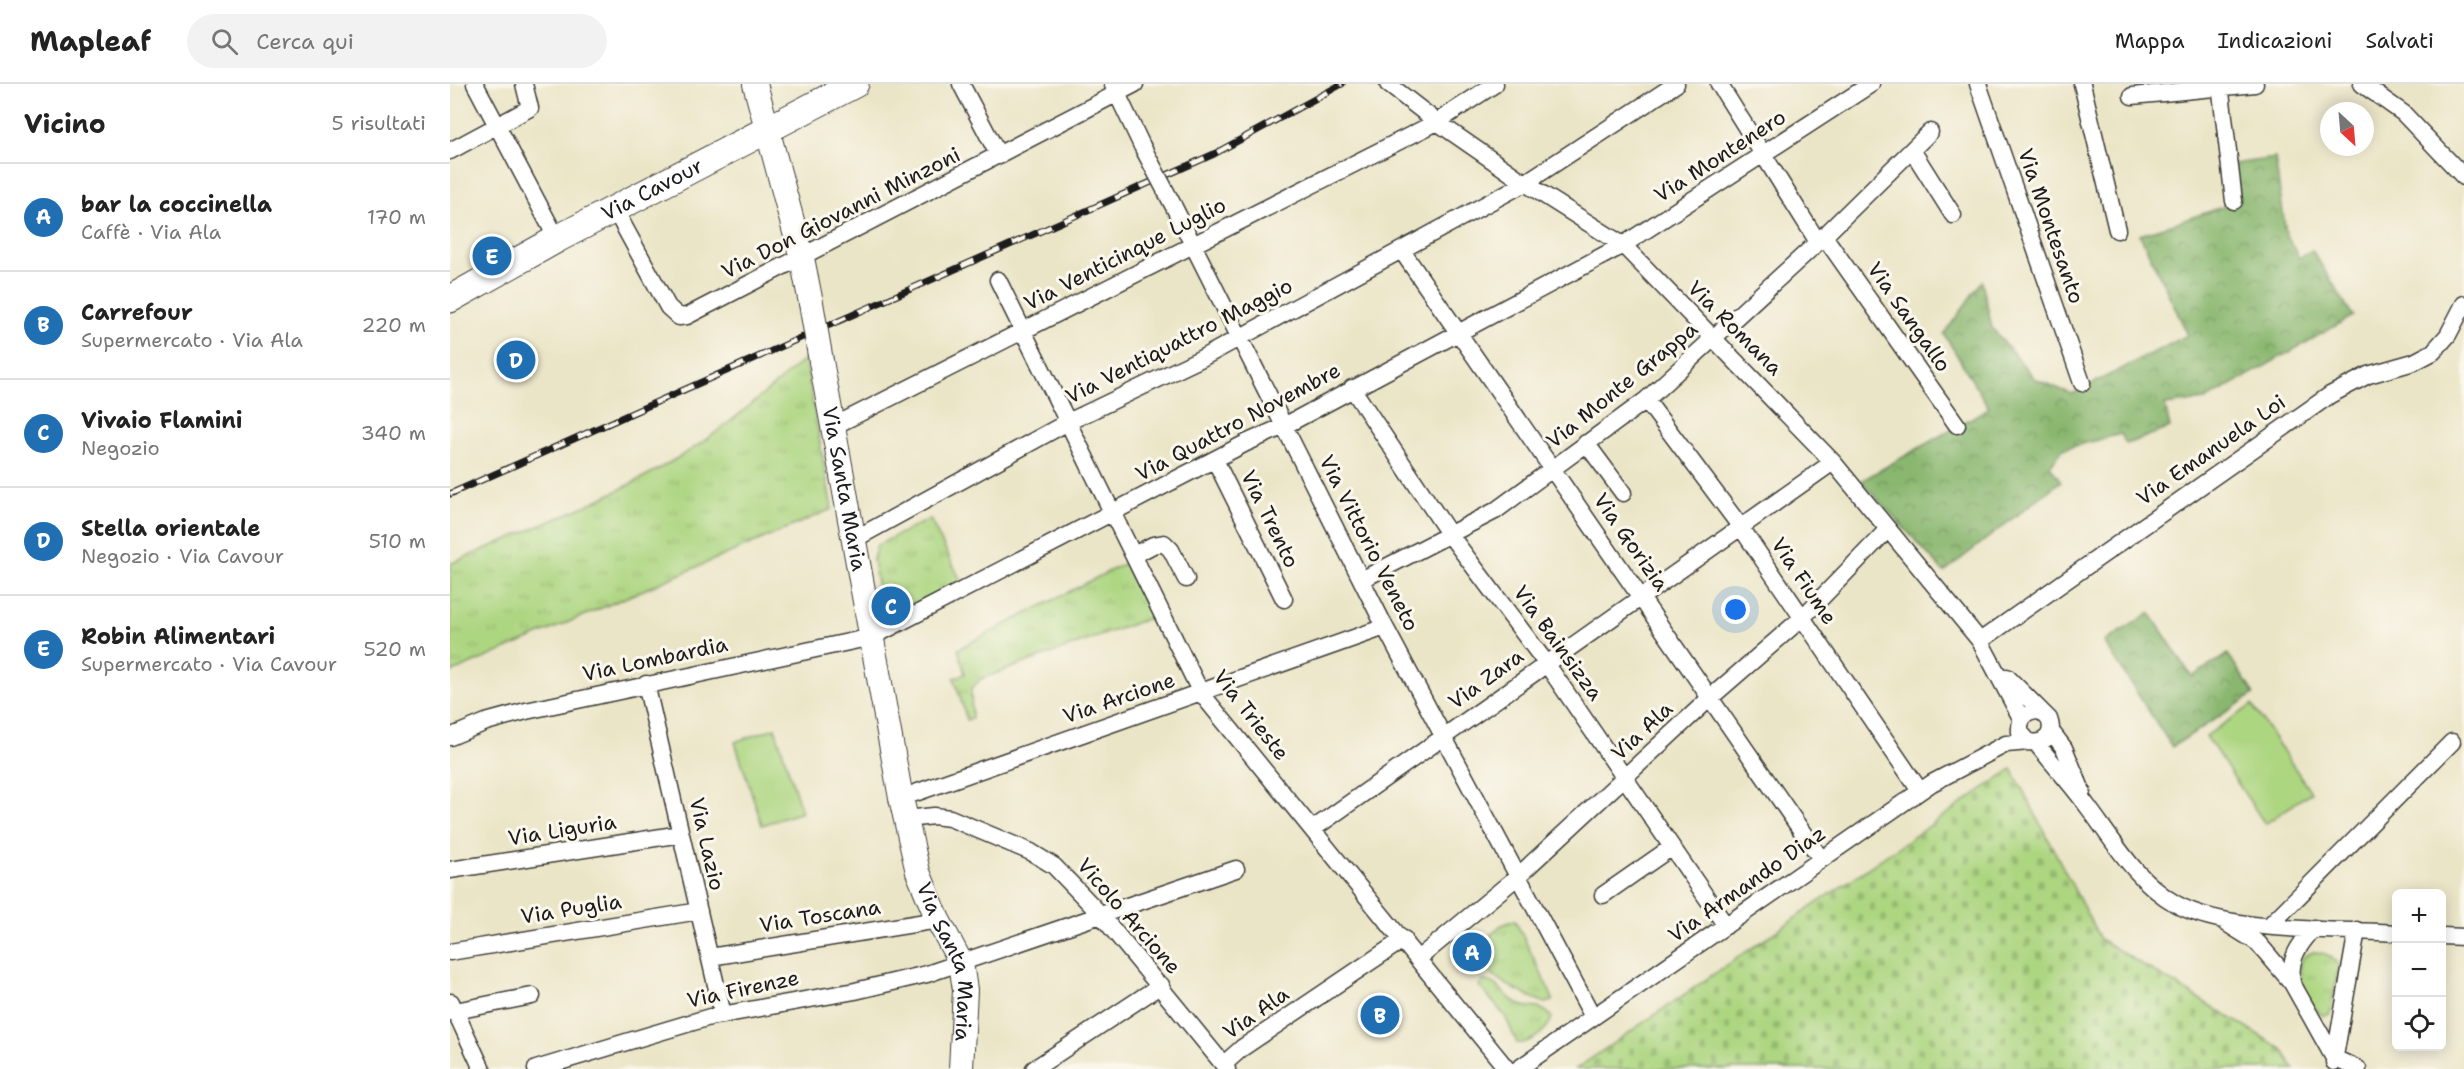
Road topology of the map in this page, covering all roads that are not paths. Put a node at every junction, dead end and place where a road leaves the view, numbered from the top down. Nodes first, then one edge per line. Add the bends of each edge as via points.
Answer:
1 (475, 84) edge
2 (524, 84) edge
3 (755, 84) edge
4 (855, 84) edge
5 (961, 84) edge
6 (1136, 84) edge
7 (1388, 84) edge
8 (1495, 84) edge
9 (1676, 84) edge
10 (1719, 84) edge
11 (1871, 84) edge
12 (1978, 84) edge
13 (2082, 84) edge
14 (2255, 84) edge
15 (2362, 84) edge
16 (2220, 87) edge
17 (1114, 89) edge
18 (2133, 96) dead end
19 (1437, 122) junction
20 (497, 126) junction
21 (766, 129) junction
22 (1930, 132) dead end
23 (1912, 150) junction
24 (450, 151) edge
25 (1764, 155) junction
26 (999, 156) junction
27 (2464, 177) edge
28 (1526, 183) junction
29 (2235, 201) dead end
30 (614, 208) junction
31 (1953, 215) dead end
32 (2117, 230) dead end
33 (556, 238) junction
34 (1821, 238) junction
35 (1194, 244) junction
36 (1623, 245) junction
37 (1402, 250) junction
38 (802, 258) junction
39 (998, 280) dead end
40 (450, 299) edge
41 (2464, 304) edge
42 (1022, 331) junction
43 (1460, 332) junction
44 (1240, 336) junction
45 (1713, 340) junction
46 (2082, 383) dead end
47 (1352, 388) junction
48 (1646, 400) junction
49 (1068, 422) junction
50 (1957, 425) dead end
51 (834, 426) junction
52 (1284, 426) junction
53 (1586, 443) junction
54 (1215, 460) junction
55 (1833, 462) junction
56 (1553, 470) junction
57 (1623, 493) dead end
58 (1114, 512) junction
59 (1740, 526) junction
60 (1888, 529) junction
61 (1450, 535) junction
62 (853, 540) junction
63 (1134, 555) junction
64 (1186, 579) dead end
65 (1363, 579) junction
66 (1641, 596) junction
67 (1284, 598) dead end
68 (1802, 618) junction
69 (1385, 627) junction
70 (872, 637) junction
71 (1980, 641) junction
72 (1546, 663) junction
73 (1994, 663) junction
74 (646, 684) junction
75 (1201, 693) junction
76 (1710, 698) junction
77 (2040, 711) junction
78 (2020, 722) junction
79 (2051, 731) junction
80 (450, 737) edge
81 (1444, 737) junction
82 (2032, 742) junction
83 (2452, 742) dead end
84 (2006, 744) junction
85 (1626, 778) junction
86 (1920, 791) junction
87 (2088, 806) junction
88 (903, 808) junction
89 (1313, 829) junction
90 (681, 834) junction
91 (1672, 848) junction
92 (1821, 859) junction
93 (1236, 869) dead end
94 (450, 870) edge
95 (1517, 878) junction
96 (1603, 895) dead end
97 (699, 911) junction
98 (1101, 915) junction
99 (938, 920) junction
100 (2222, 920) junction
101 (2270, 925) junction
102 (1726, 926) junction
103 (2314, 928) junction
104 (2357, 930) junction
105 (2392, 933) edge
106 (2446, 936) edge
107 (2464, 938) edge
108 (1404, 939) junction
109 (450, 952) edge
110 (710, 957) junction
111 (1419, 958) junction
112 (961, 963) junction
113 (2292, 983) junction
114 (1161, 985) junction
115 (532, 996) dead end
116 (452, 1007) edge
117 (723, 1015) junction
118 (1593, 1017) junction
119 (2334, 1064) edge
120 (1226, 1067) edge
121 (482, 1069) edge
122 (536, 1069) edge
123 (961, 1069) edge
124 (1034, 1069) edge
125 (1507, 1069) edge
126 (1518, 1069) edge
127 (2358, 1069) edge

1 - 20 street
2 - 20 street via 530,108
3 - 21 main road, Via Santa Maria
4 - 21 main road, Via Cavour
5 - 26 street
6 - 17 street, Via Don Giovanni Minzoni
7 - 19 street, Via Romana
8 - 19 street, Via Venticinque Luglio
9 - 28 street, Via Ventiquattro Maggio
10 - 25 street, Via Sangallo
11 - 25 street, Via Montenero
12 - 46 street, Via Montesanto
13 - 32 street
14 - 16 street
15 - 27 street via 2403,113
16 - 18 street
16 - 29 street
17 - 26 street, Via Don Giovanni Minzoni
17 - 35 street, Via Vittorio Veneto, bridge
19 - 28 street, Via Romana
19 - 35 street, Via Venticinque Luglio
20 - 24 street
20 - 33 street
21 - 30 main road, Via Cavour
21 - 38 main road, Via Santa Maria
22 - 23 street, Via Monte Grappa
23 - 31 street
23 - 34 street, Via Monte Grappa
25 - 34 street, Via Sangallo
25 - 36 street, Via Montenero
26 - 38 street, Via Don Giovanni Minzoni
28 - 36 street, Via Romana
28 - 37 street, Via Ventiquattro Maggio
30 - 33 main road, Via Cavour
30 - 38 street, Via Don Giovanni Minzoni via 668,308 679,316 693,314
33 - 40 main road, Via Cavour
34 - 45 street, Via Monte Grappa
34 - 50 street, Via Sangallo
35 - 42 street, Via Venticinque Luglio
35 - 44 street, Via Vittorio Veneto
36 - 43 street, Via Quattro Novembre
36 - 45 street, Via Romana
37 - 43 street, Via Gorizia
37 - 44 street, Via Ventiquattro Maggio
38 - 51 main road, Via Santa Maria, bridge
39 - 42 street, Via Trieste
41 - 71 street, Via Emanuela Loi via 2448,335 2433,352 2358,379 2320,401
42 - 49 street, Via Trieste
42 - 51 street, Via Venticinque Luglio
43 - 47 street, Via Quattro Novembre
43 - 56 street, Via Gorizia
44 - 49 street, Via Ventiquattro Maggio
44 - 52 street, Via Vittorio Veneto
45 - 48 street, Via Monte Grappa
45 - 55 street, Via Romana
47 - 52 street, Via Quattro Novembre
47 - 61 street, Via Bainsizza
48 - 53 street, Via Monte Grappa
48 - 59 street, Via Fiume
49 - 58 street, Via Trieste
49 - 62 street, Via Ventiquattro Maggio
51 - 62 main road, Via Santa Maria
52 - 54 street, Via Quattro Novembre
52 - 65 street, Via Vittorio Veneto
53 - 56 street, Via Monte Grappa
53 - 57 street, Via Monte Grappa
54 - 58 street, Via Quattro Novembre
54 - 67 street, Via Trento
55 - 59 street, Via Zara
55 - 60 street, Via Romana
56 - 61 street, Via Monte Grappa via 1495,511
56 - 66 street, Via Gorizia
58 - 63 street, Via Trieste
58 - 70 street, Via Quattro Novembre
59 - 66 street, Via Zara
59 - 68 street, Via Fiume
60 - 68 street, Via Ala
60 - 71 street, Via Romana
61 - 65 street, Via Monte Grappa
61 - 72 street, Via Bainsizza
62 - 70 main road, Via Santa Maria
63 - 64 street via 1164,543
63 - 75 street, Via Trieste
65 - 69 street, Via Vittorio Veneto
66 - 72 street, Via Zara
66 - 76 street, Via Gorizia
68 - 76 street, Via Ala
68 - 86 street, Via Fiume
69 - 75 street, Via Arcione
69 - 81 street, Via Vittorio Veneto
70 - 74 street, Via Lombardia
70 - 88 main road, Via Santa Maria
71 - 73 street, Via Romana
72 - 81 street, Via Zara
72 - 85 street, Via Bainsizza
73 - 77 street, Via Romana
73 - 78 street, Via Romana
74 - 80 street, Via Lombardia via 501,717
74 - 90 street, Via Lazio
75 - 88 street, Via Arcione
75 - 89 street, Via Trieste
76 - 85 street, Via Ala
76 - 92 street, Via Gorizia
77 - 78 street via 2032,711
77 - 79 street via 2049,718
78 - 82 street via 2020,732
78 - 84 street, Via Armando Diaz
79 - 82 street via 2045,739
79 - 87 street via 2064,748
81 - 89 street, Via Zara
81 - 95 street, Via Vittorio Veneto
82 - 84 street, Via Armando Diaz
82 - 87 street
83 - 101 street
84 - 86 street, Via Armando Diaz
85 - 91 street, Via Bainsizza
85 - 95 street, Via Ala
86 - 92 street, Via Armando Diaz
87 - 100 street via 2114,845 2148,882 2176,903
88 - 98 street, Vicolo Arcione via 945,817 1031,852 1060,871
88 - 99 main road, Via Santa Maria via 918,872
89 - 108 street, Via Trieste
90 - 94 street, Via Liguria
90 - 97 street, Via Lazio
91 - 96 street
91 - 102 street, Via Bainsizza
92 - 102 street, Via Armando Diaz
93 - 98 street, Via Firenze
95 - 111 street, Via Ala
95 - 118 street, Via Vittorio Veneto
97 - 109 street, Via Puglia
97 - 110 street, Via Lazio
98 - 112 street, Via Firenze
98 - 114 street, Vicolo Arcione
99 - 110 street, Via Toscana
99 - 112 main road, Via Santa Maria
100 - 101 street
100 - 113 street via 2258,943
101 - 103 street
102 - 118 street, Via Armando Diaz
103 - 104 street
103 - 113 street via 2296,950 2290,966
104 - 105 street
104 - 119 street
106 - 107 street
108 - 111 street, Via Trieste
108 - 120 street, Via Ala via 1242,1048
110 - 117 street, Via Lazio
111 - 125 street, Via Trieste
112 - 117 street, Via Firenze via 870,988
112 - 123 main road, Via Santa Maria via 965,990
113 - 119 street
114 - 120 street, Vicolo Arcione
114 - 124 street
115 - 116 street
116 - 121 street
117 - 122 street, Via Firenze
118 - 126 street, Via Armando Diaz
119 - 127 street

